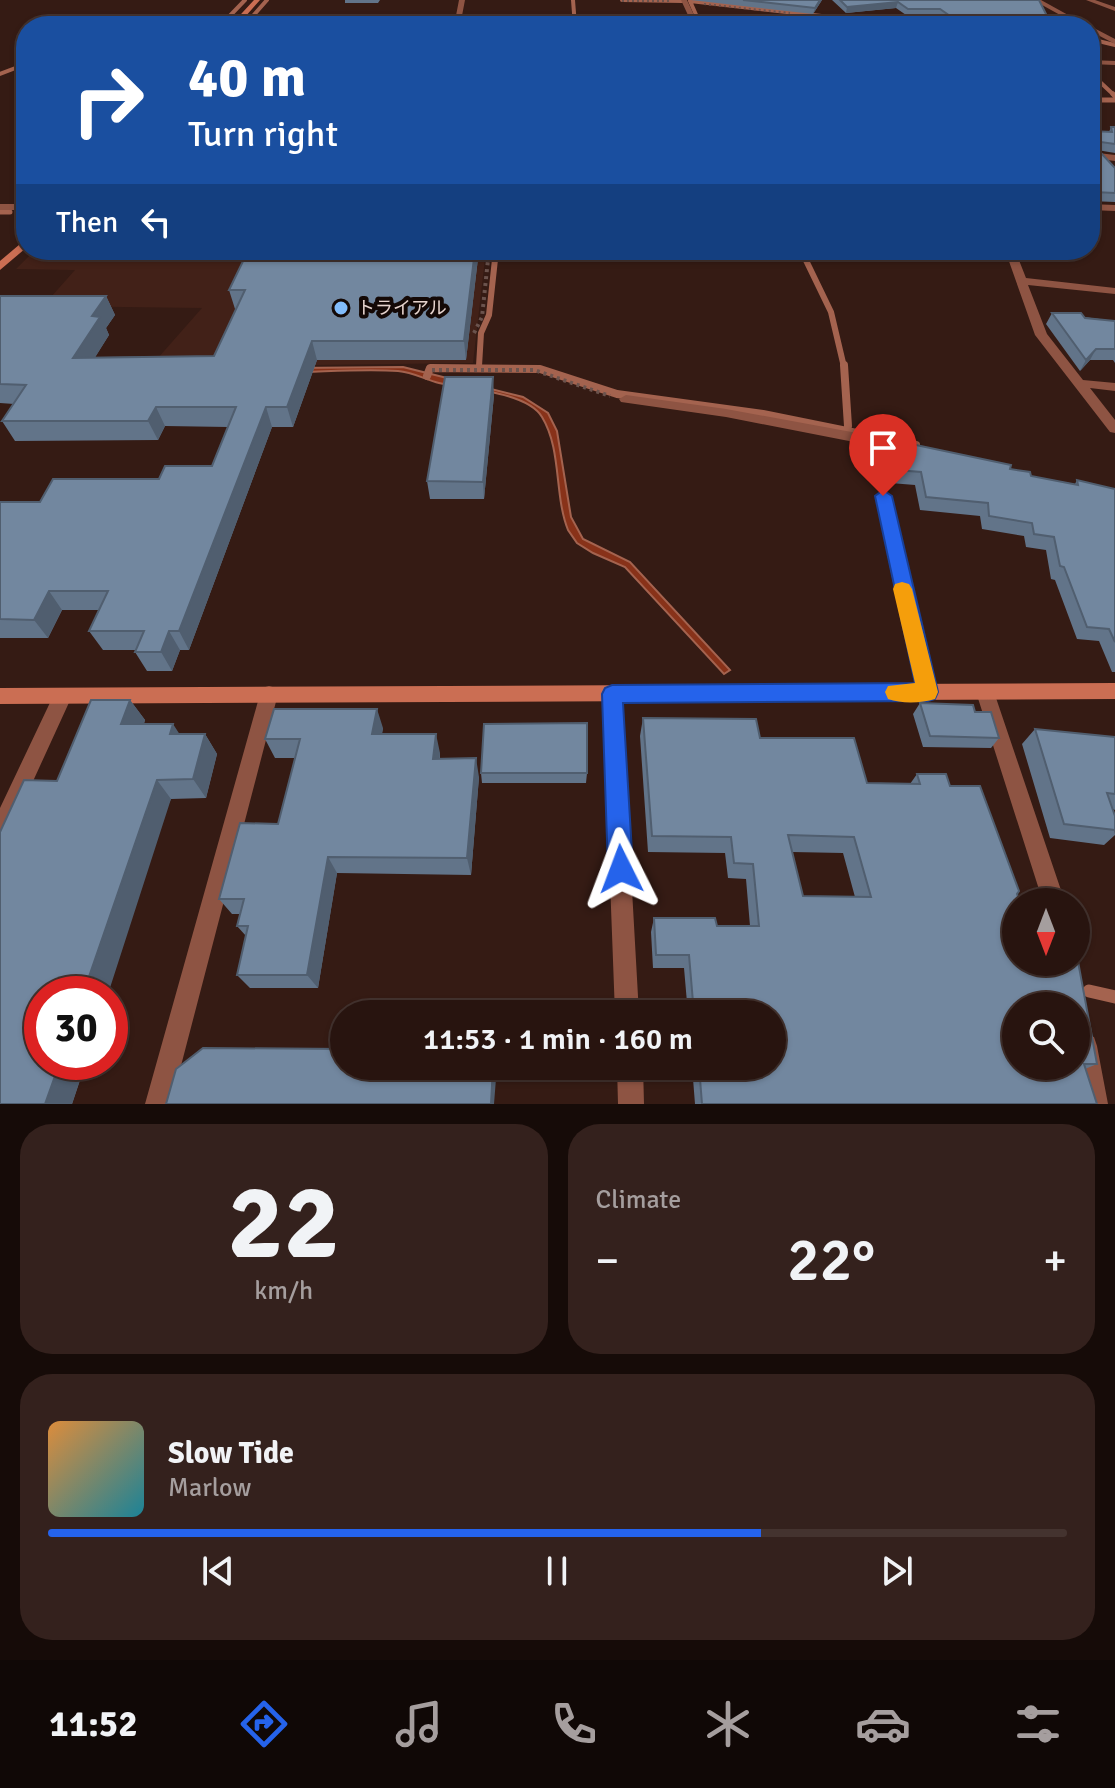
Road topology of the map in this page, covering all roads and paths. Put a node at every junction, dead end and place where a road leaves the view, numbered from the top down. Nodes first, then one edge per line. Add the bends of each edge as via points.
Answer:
1 (257, 0) edge
2 (1036, 0) edge
3 (1089, 0) edge
4 (622, 1) edge
5 (685, 1) edge
6 (1115, 9) edge
7 (790, 13) edge
8 (242, 16) edge
9 (1067, 16) edge
10 (16, 252) edge
11 (488, 260) edge
12 (1014, 260) edge
13 (0, 267) edge
14 (1023, 281) junction
15 (1115, 291) edge
16 (474, 333) dead end
17 (432, 370) dead end
18 (1078, 383) junction
19 (1115, 387) edge
20 (626, 399) joint
21 (1115, 429) edge
22 (908, 448) edge
23 (883, 496) dead end
24 (1115, 691) edge
25 (928, 692) junction
26 (985, 692) junction
27 (269, 694) junction
28 (612, 694) junction
29 (0, 696) edge
30 (63, 696) junction
31 (0, 831) edge
32 (1049, 888) edge
33 (626, 1000) edge
34 (1090, 1074) edge
35 (630, 1080) edge
36 (158, 1104) edge
37 (631, 1104) edge
38 (1095, 1104) edge

1 - 8 street
2 - 9 street
3 - 6 street
4 - 5 path
5 - 7 path
10 - 13 street
11 - 16 path via 482,317
12 - 14 street
14 - 15 street
14 - 18 street via 1041,335
17 - 20 path via 534,370
18 - 19 street
18 - 21 street
20 - 22 street via 800,425
23 - 25 street
24 - 26 street
25 - 26 street
25 - 28 street
26 - 32 street
27 - 28 street
27 - 30 street
27 - 36 street
28 - 33 street
29 - 30 street
30 - 31 street
34 - 38 street
35 - 37 street

